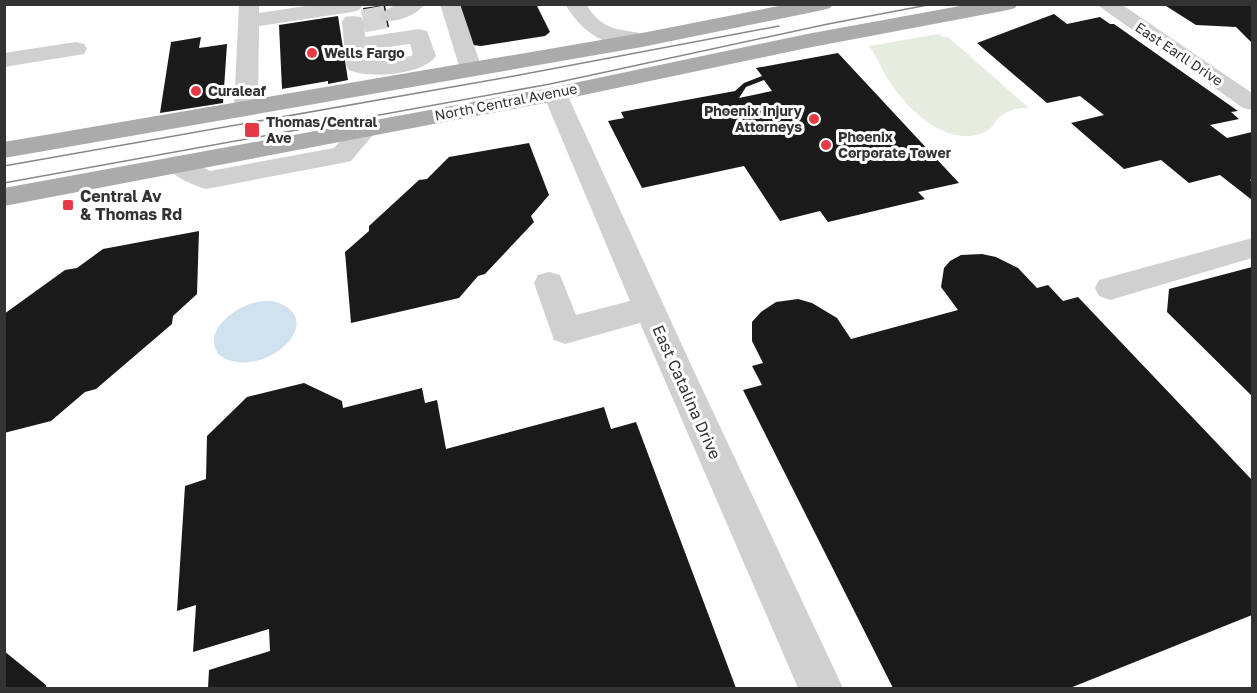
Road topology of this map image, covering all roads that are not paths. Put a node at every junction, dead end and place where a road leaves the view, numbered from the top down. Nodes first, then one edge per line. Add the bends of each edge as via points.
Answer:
1 (415, 4) edge
2 (450, 4) edge
3 (823, 4) edge
4 (1008, 4) edge
5 (1106, 4) edge
6 (579, 12) edge
7 (248, 13) edge
8 (355, 13) edge
9 (390, 16) tunnel mouth
10 (706, 27) junction
11 (642, 40) junction
12 (76, 49) dead end
13 (561, 54) junction
14 (4, 60) edge
15 (421, 69) junction
16 (471, 69) junction
17 (555, 94) junction
18 (1252, 103) edge
19 (246, 107) junction
20 (365, 129) joint
21 (4, 150) edge
22 (177, 164) joint
23 (4, 197) edge
24 (1252, 248) edge
25 (549, 283) dead end
26 (1110, 288) dead end
27 (650, 308) junction
28 (821, 688) edge

1 - 9 street
2 - 16 street
3 - 10 main road
4 - 17 main road, North Central Avenue via 796,43
5 - 18 street, East Earll Drive
6 - 11 street via 610,37
6 - 13 street via 572,44
7 - 8 street
7 - 19 street
8 - 15 street via 360,68
10 - 11 main road
10 - 17 main road via 685,40 598,56 584,63
11 - 13 main road
12 - 14 street
13 - 16 main road
15 - 16 main road
15 - 19 main road
17 - 20 main road, North Central Avenue
17 - 27 street, East Catalina Drive
19 - 21 main road
20 - 22 street via 342,155 206,180
22 - 23 main road
24 - 26 street
25 - 27 street via 565,331
27 - 28 street, East Catalina Drive

